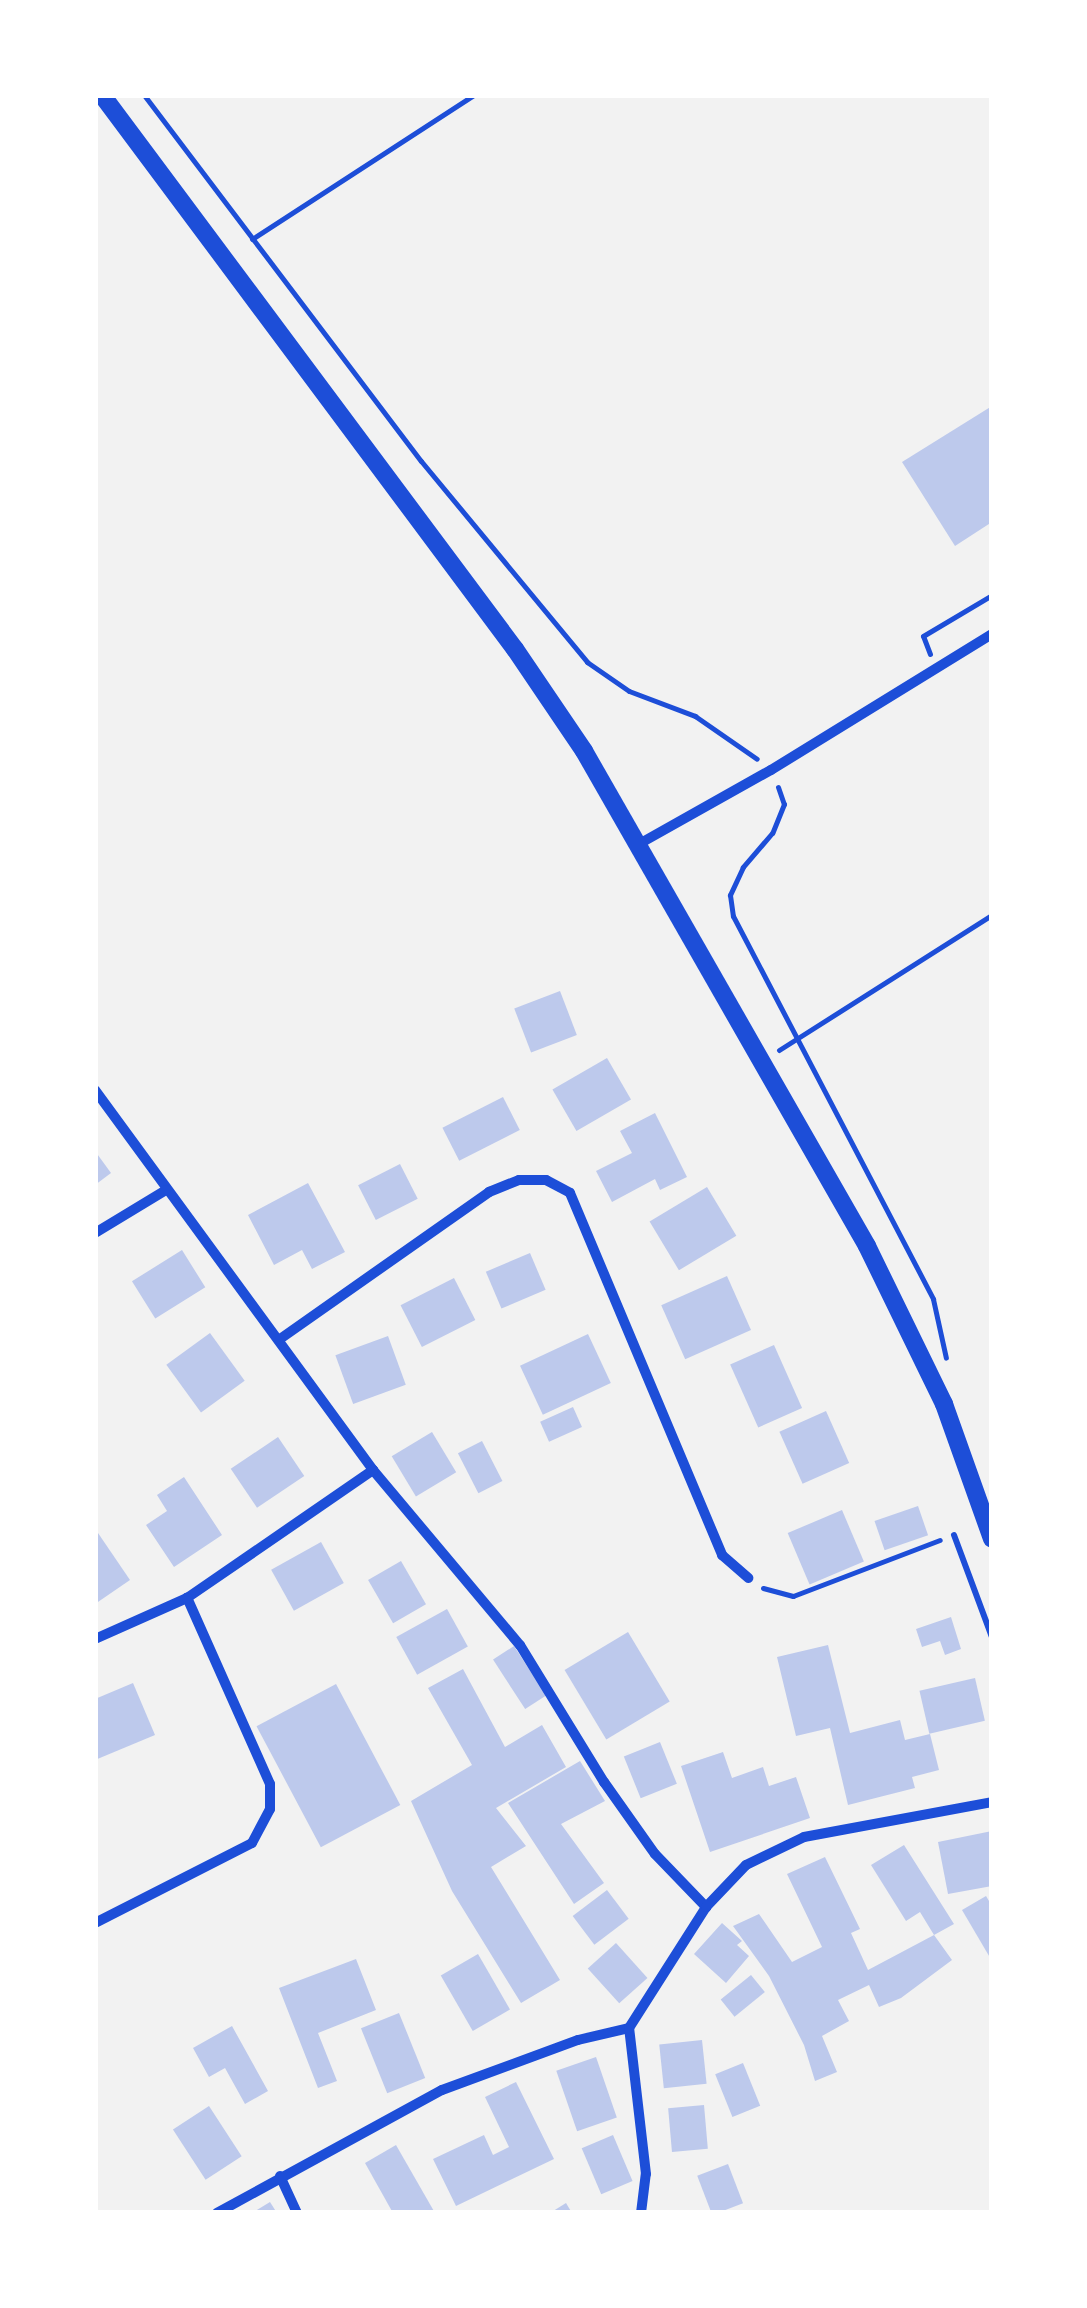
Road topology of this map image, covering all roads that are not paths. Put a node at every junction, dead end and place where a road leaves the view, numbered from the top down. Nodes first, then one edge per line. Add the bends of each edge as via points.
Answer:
1 (102, 95) edge
2 (992, 634) edge
3 (639, 844) junction
4 (95, 1090) edge
5 (166, 1190) junction
6 (95, 1233) edge
7 (280, 1339) junction
8 (373, 1470) junction
9 (954, 1535) road end
10 (992, 1539) edge
11 (748, 1578) road end
12 (187, 1598) junction
13 (992, 1637) edge
14 (95, 1639) edge
15 (991, 1801) edge
16 (706, 1907) junction
17 (95, 1923) edge
18 (629, 2028) junction
19 (280, 2176) junction
20 (217, 2213) edge
21 (297, 2213) edge
22 (641, 2213) edge

1 - 3 main road via 515,649
2 - 3 street
3 - 10 main road via 916,1342
4 - 5 street
5 - 6 street
5 - 7 street
7 - 8 street
7 - 11 street via 489,1192 519,1180 546,1180 570,1192 722,1555
8 - 12 street
8 - 16 street via 520,1645 644,1840
9 - 13 lane
12 - 14 street
12 - 17 street via 270,1784 270,1809 252,1843
15 - 16 street via 804,1837 746,1865
16 - 18 street
18 - 19 street via 442,2090
18 - 22 street via 646,2174
19 - 20 street
19 - 21 street

